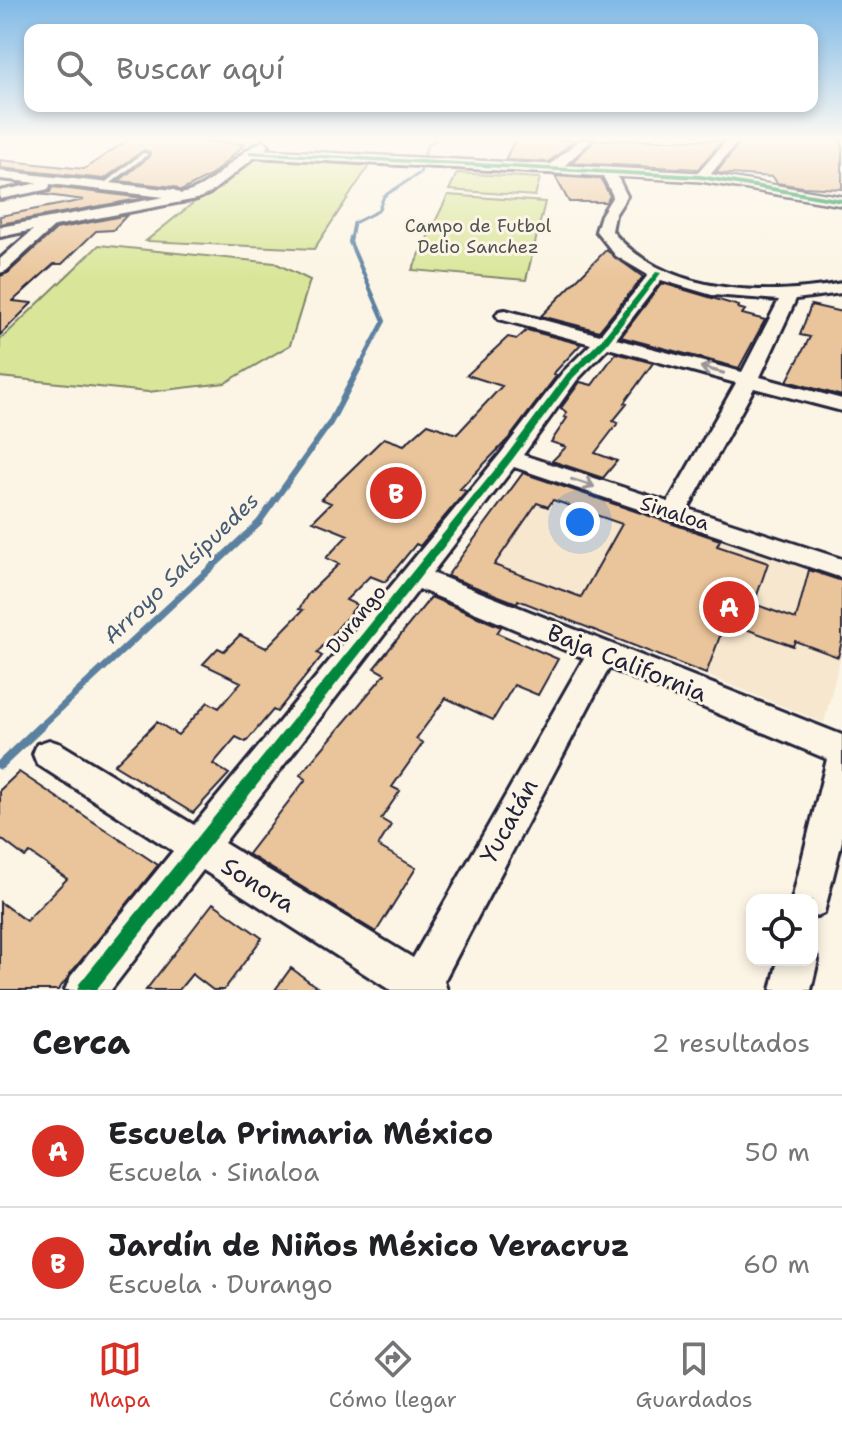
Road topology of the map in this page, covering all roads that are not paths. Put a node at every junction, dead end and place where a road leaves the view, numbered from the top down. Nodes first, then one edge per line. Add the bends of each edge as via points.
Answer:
1 (42, 186) edge
2 (106, 186) edge
3 (210, 186) edge
4 (615, 186) edge
5 (755, 186) edge
6 (0, 195) edge
7 (192, 196) junction
8 (842, 201) edge
9 (51, 223) junction
10 (0, 232) edge
11 (0, 268) edge
12 (658, 273) junction
13 (842, 288) edge
14 (789, 297) junction
15 (505, 315) dead end
16 (604, 342) junction
17 (748, 380) junction
18 (842, 405) edge
19 (509, 458) junction
20 (674, 513) junction
21 (842, 569) edge
22 (413, 576) junction
23 (602, 653) junction
24 (842, 750) edge
25 (49, 754) dead end
26 (842, 762) edge
27 (196, 846) junction
28 (812, 894) edge
29 (797, 966) edge
30 (421, 988) edge
31 (85, 990) edge
32 (791, 990) edge

1 - 6 street
2 - 7 street
3 - 7 street
4 - 12 street via 620,196 604,231 611,246
5 - 8 street
7 - 9 street via 167,209
9 - 10 street
9 - 11 street
12 - 14 street via 694,285
12 - 16 street, Durango
13 - 14 street
14 - 17 street
15 - 16 street
17 -> 16 street
16 - 19 street, Durango via 570,376
17 - 18 street
17 - 20 street
19 -> 20 street, Sinaloa
19 - 22 street, Durango
20 - 21 street, Sinaloa
22 - 23 street, Baja California
22 - 27 street, Durango
23 - 24 street, Baja California
23 - 30 street, Yucatán
25 - 27 street, Sonora
26 - 28 street
27 - 30 street, Sonora
27 - 31 street, Durango
29 - 32 street

